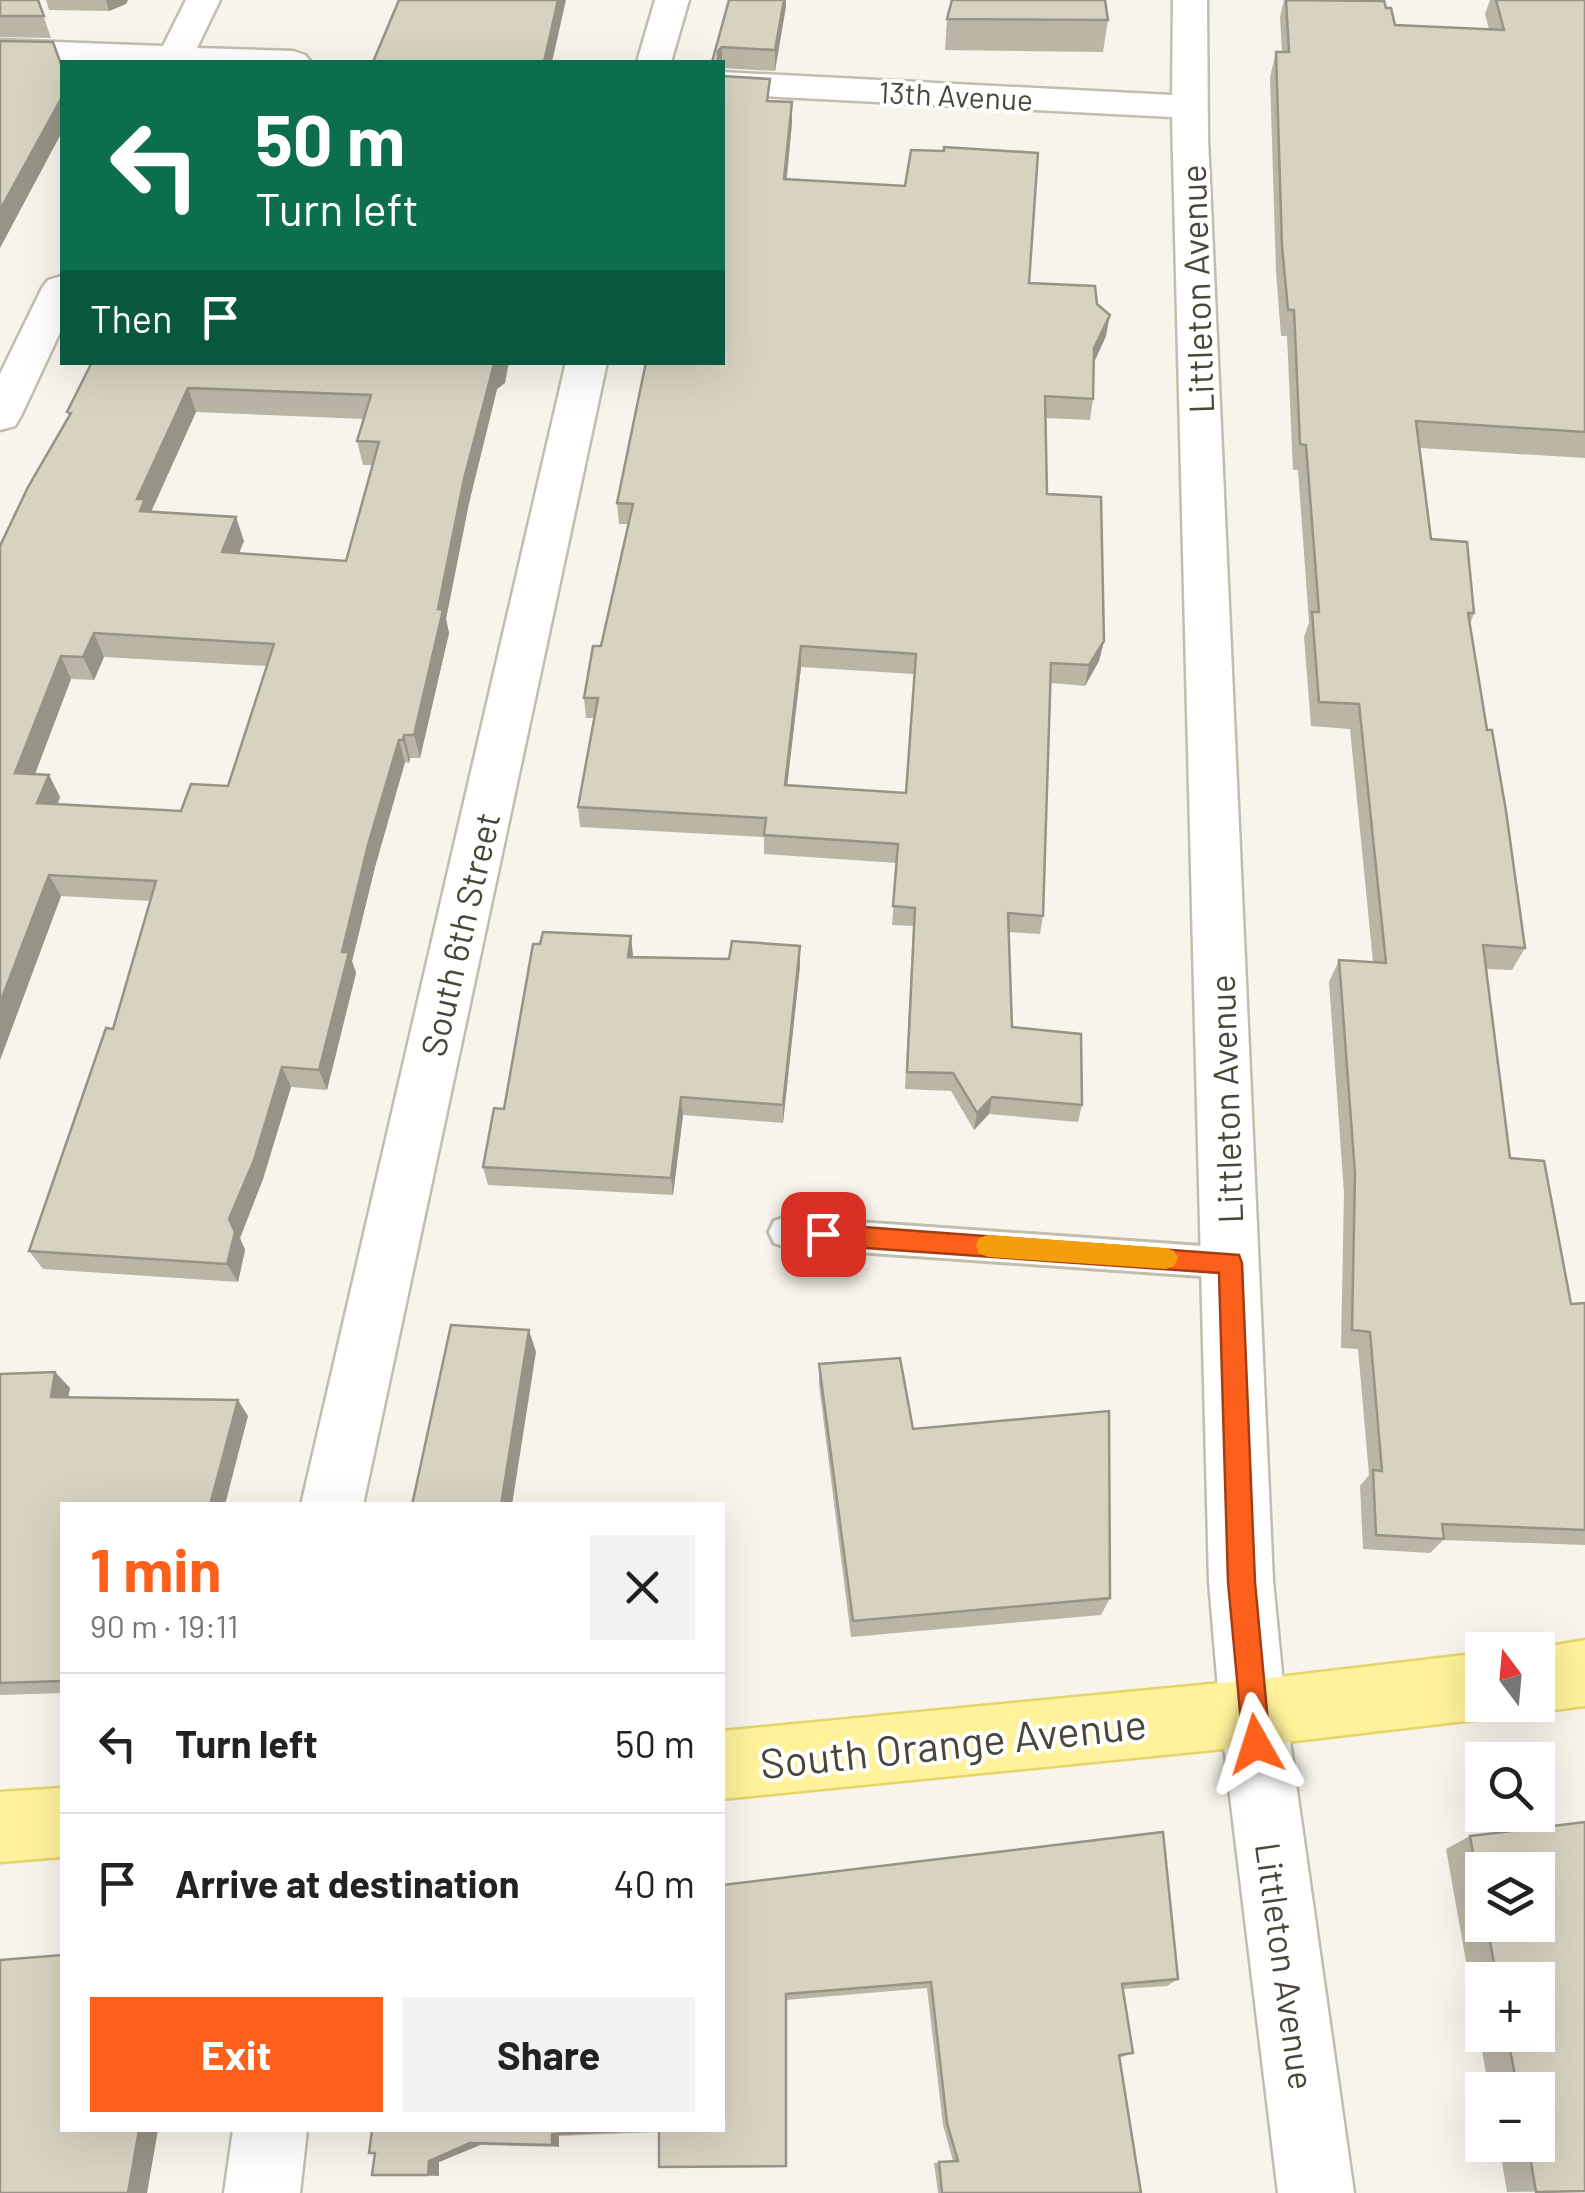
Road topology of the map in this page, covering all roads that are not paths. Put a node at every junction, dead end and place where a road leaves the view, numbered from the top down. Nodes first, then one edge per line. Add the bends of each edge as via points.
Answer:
1 (202, 0) edge
2 (672, 0) edge
3 (1190, 0) edge
4 (0, 50) edge
5 (173, 60) edge
6 (655, 60) edge
7 (725, 82) edge
8 (1190, 107) junction
9 (60, 292) edge
10 (586, 365) edge
11 (0, 416) edge
12 (786, 1232) dead end
13 (1230, 1263) junction
14 (333, 1502) edge
15 (1585, 1673) edge
16 (1555, 1677) edge
17 (1465, 1688) edge
18 (1252, 1713) junction
19 (725, 1765) edge
20 (60, 1822) edge
21 (0, 1827) edge
22 (270, 2132) edge
23 (262, 2193) edge
24 (1316, 2193) edge

1 - 5 street
2 - 6 street
3 - 8 street, Littleton Avenue
4 - 5 street
7 - 8 street, 13th Avenue
8 - 13 street, Littleton Avenue
9 - 11 street
10 - 14 street, South 6th Street
12 - 13 lane
13 - 18 street, Littleton Avenue
15 - 16 main road
17 - 18 main road, South Orange Avenue
18 - 19 main road, South Orange Avenue
18 - 24 street, Littleton Avenue
20 - 21 main road
22 - 23 street

